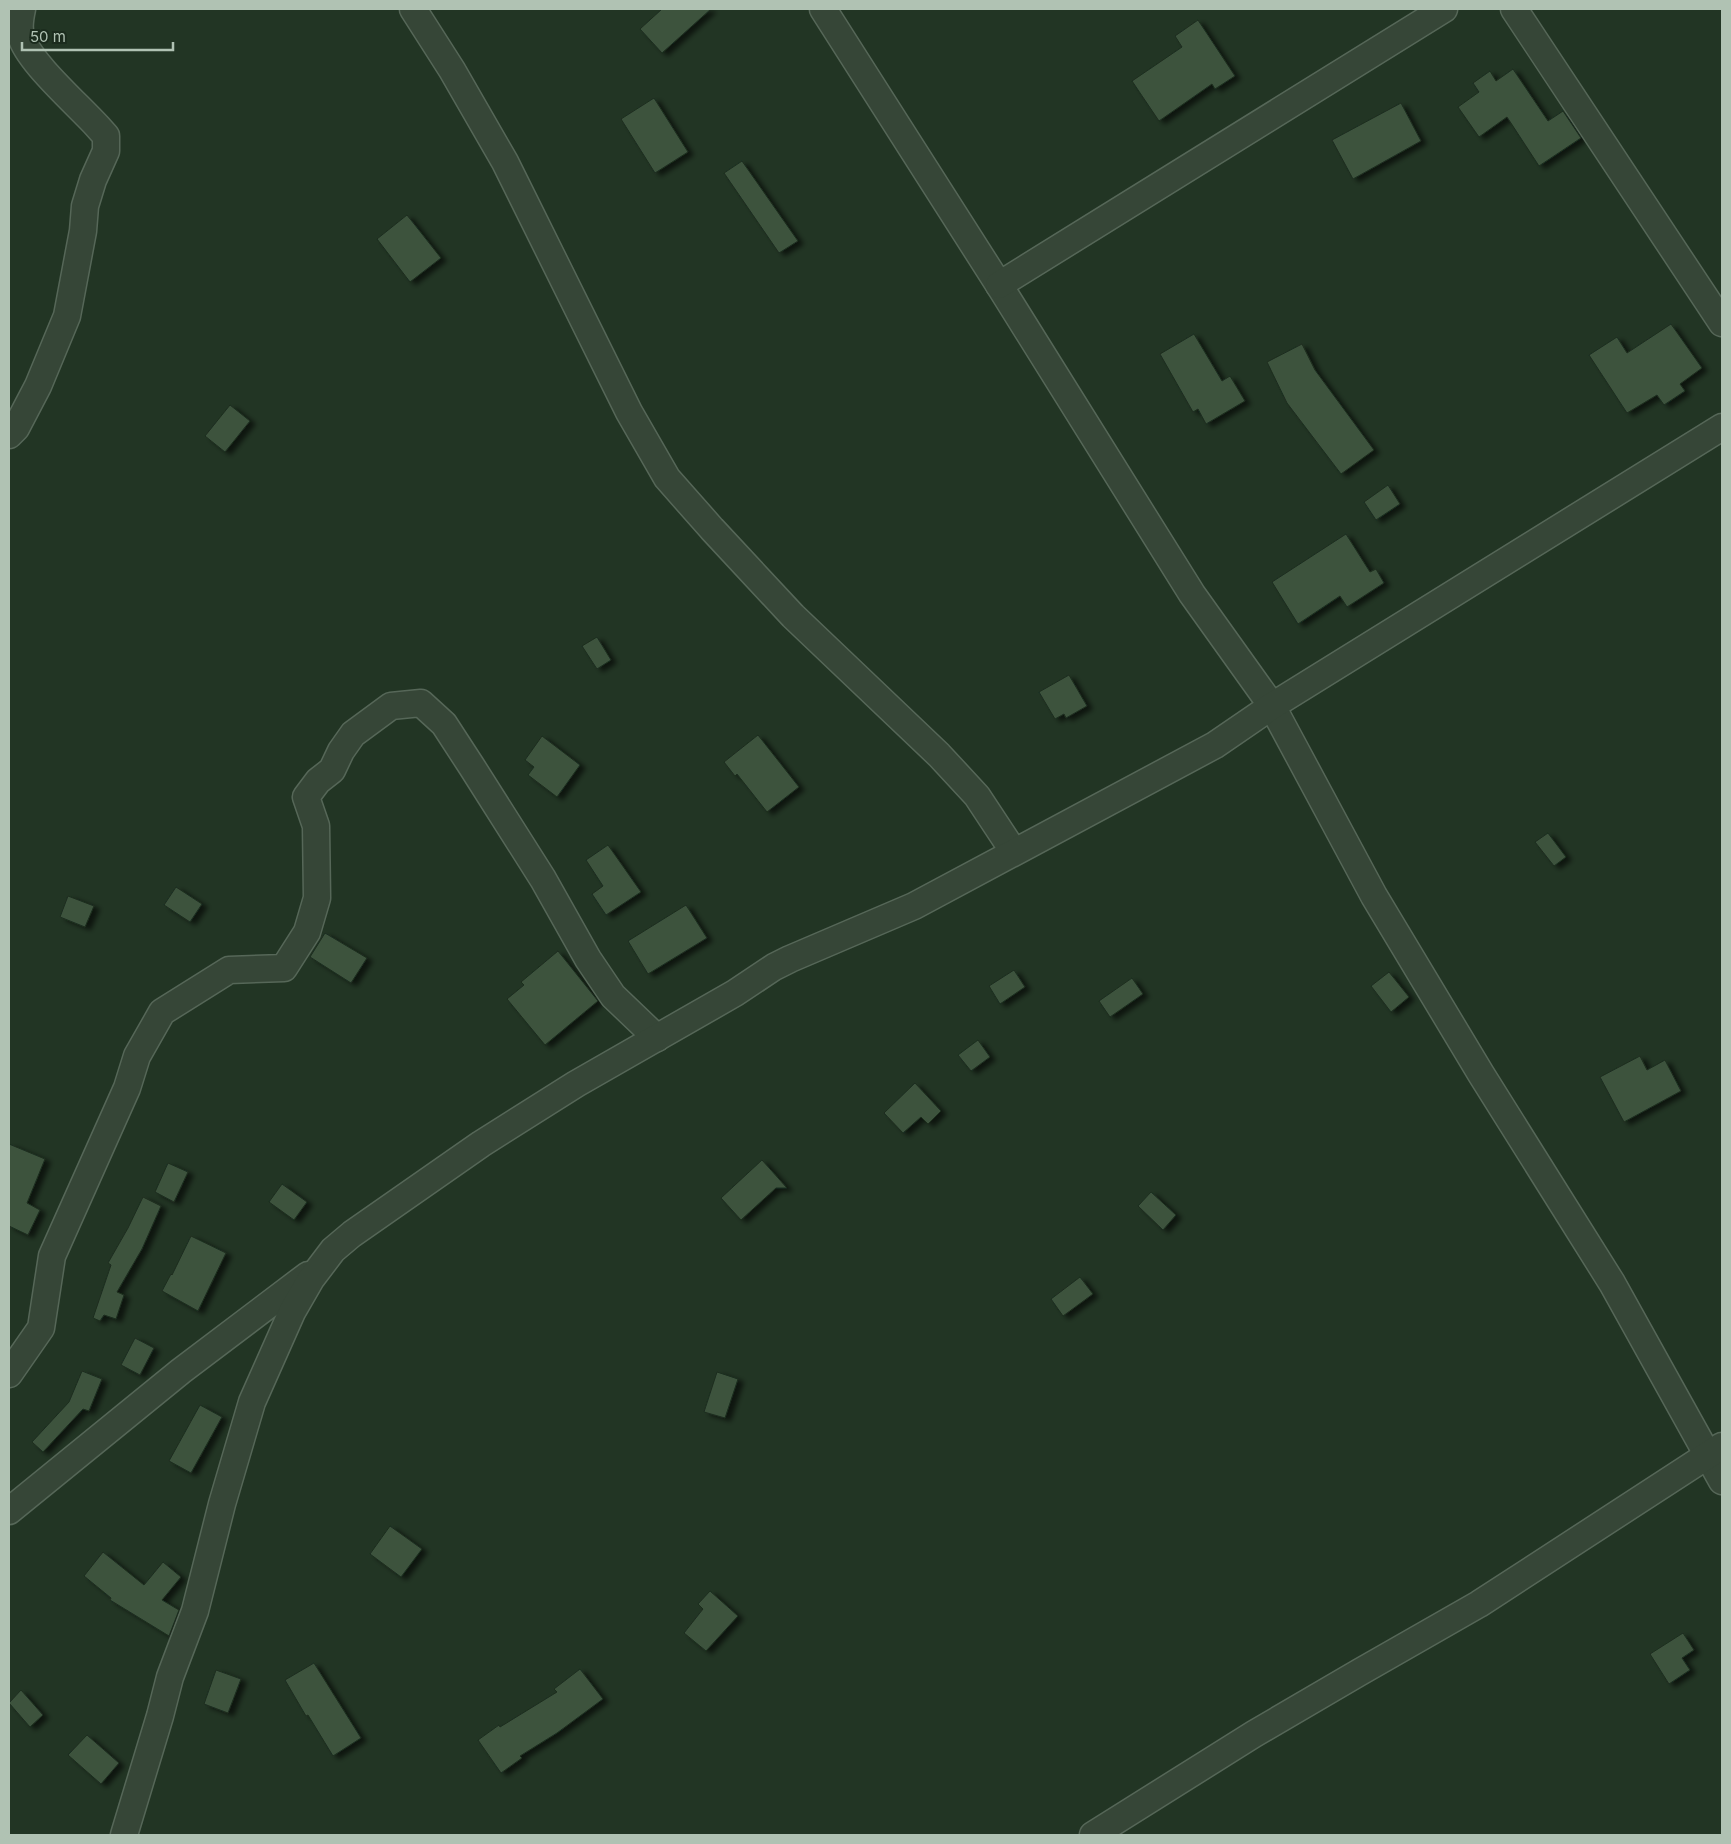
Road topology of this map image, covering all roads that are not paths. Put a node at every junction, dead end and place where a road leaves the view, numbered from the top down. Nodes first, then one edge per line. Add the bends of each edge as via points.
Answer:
1 (22, 9) edge
2 (413, 9) edge
3 (823, 9) edge
4 (1444, 9) edge
5 (1514, 9) edge
6 (999, 286) junction
7 (1722, 323) edge
8 (1722, 427) edge
9 (9, 435) edge
10 (1272, 706) junction
11 (1014, 852) junction
12 (657, 1038) junction
13 (321, 1265) junction
14 (9, 1374) edge
15 (1714, 1450) edge
16 (1722, 1481) edge
17 (9, 1511) edge
18 (124, 1835) edge
19 (1093, 1835) edge

1 - 9 street via 21,38 30,54 106,136 106,151 85,206 67,316 38,386
2 - 11 street via 505,162 629,412 667,478 793,616 939,755 977,796
3 - 6 street
4 - 6 street
5 - 7 street
6 - 10 street via 1192,594
8 - 10 street
10 - 11 street via 1215,745
10 - 15 street via 1374,896
11 - 12 street via 914,906 790,959
12 - 13 street via 481,1144 352,1234
12 - 14 street via 613,996 444,724 421,703 391,706 353,734 332,770 306,797 316,826 317,898 307,932 284,968 229,970 162,1012 137,1056 52,1256 41,1328
13 - 17 street via 181,1371
13 - 18 street via 292,1312 252,1402 195,1611 170,1677
15 - 16 street
15 - 19 street via 1479,1604 1254,1734

